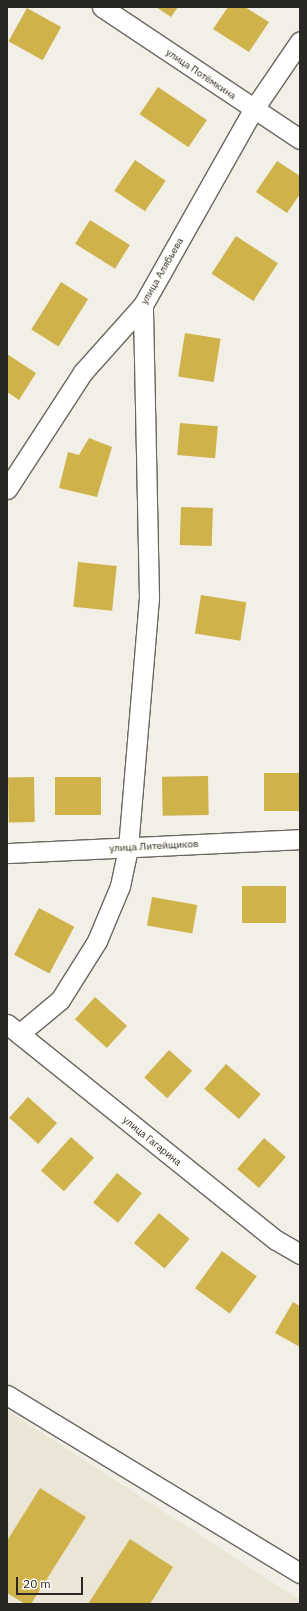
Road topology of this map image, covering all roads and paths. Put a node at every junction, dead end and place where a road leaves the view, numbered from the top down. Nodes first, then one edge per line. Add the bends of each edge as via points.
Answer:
1 (102, 7) edge
2 (300, 41) edge
3 (253, 110) junction
4 (300, 139) edge
5 (143, 305) junction
6 (7, 489) edge
7 (300, 839) edge
8 (128, 848) junction
9 (7, 853) edge
10 (13, 1029) edge
11 (300, 1254) edge
12 (7, 1395) edge
13 (300, 1573) edge

1 - 3 street, улица Потёмкина
2 - 3 street, улица Алябьева
3 - 4 street, улица Потёмкина
3 - 5 street, улица Алябьева
5 - 6 street, улица Алябьева via 83,372
5 - 8 street via 148,597
7 - 8 street, улица Литейщиков
8 - 9 street, улица Литейщиков
8 - 10 street via 120,886 97,941 60,1000
10 - 11 street, улица Гагарина via 276,1240
12 - 13 street

